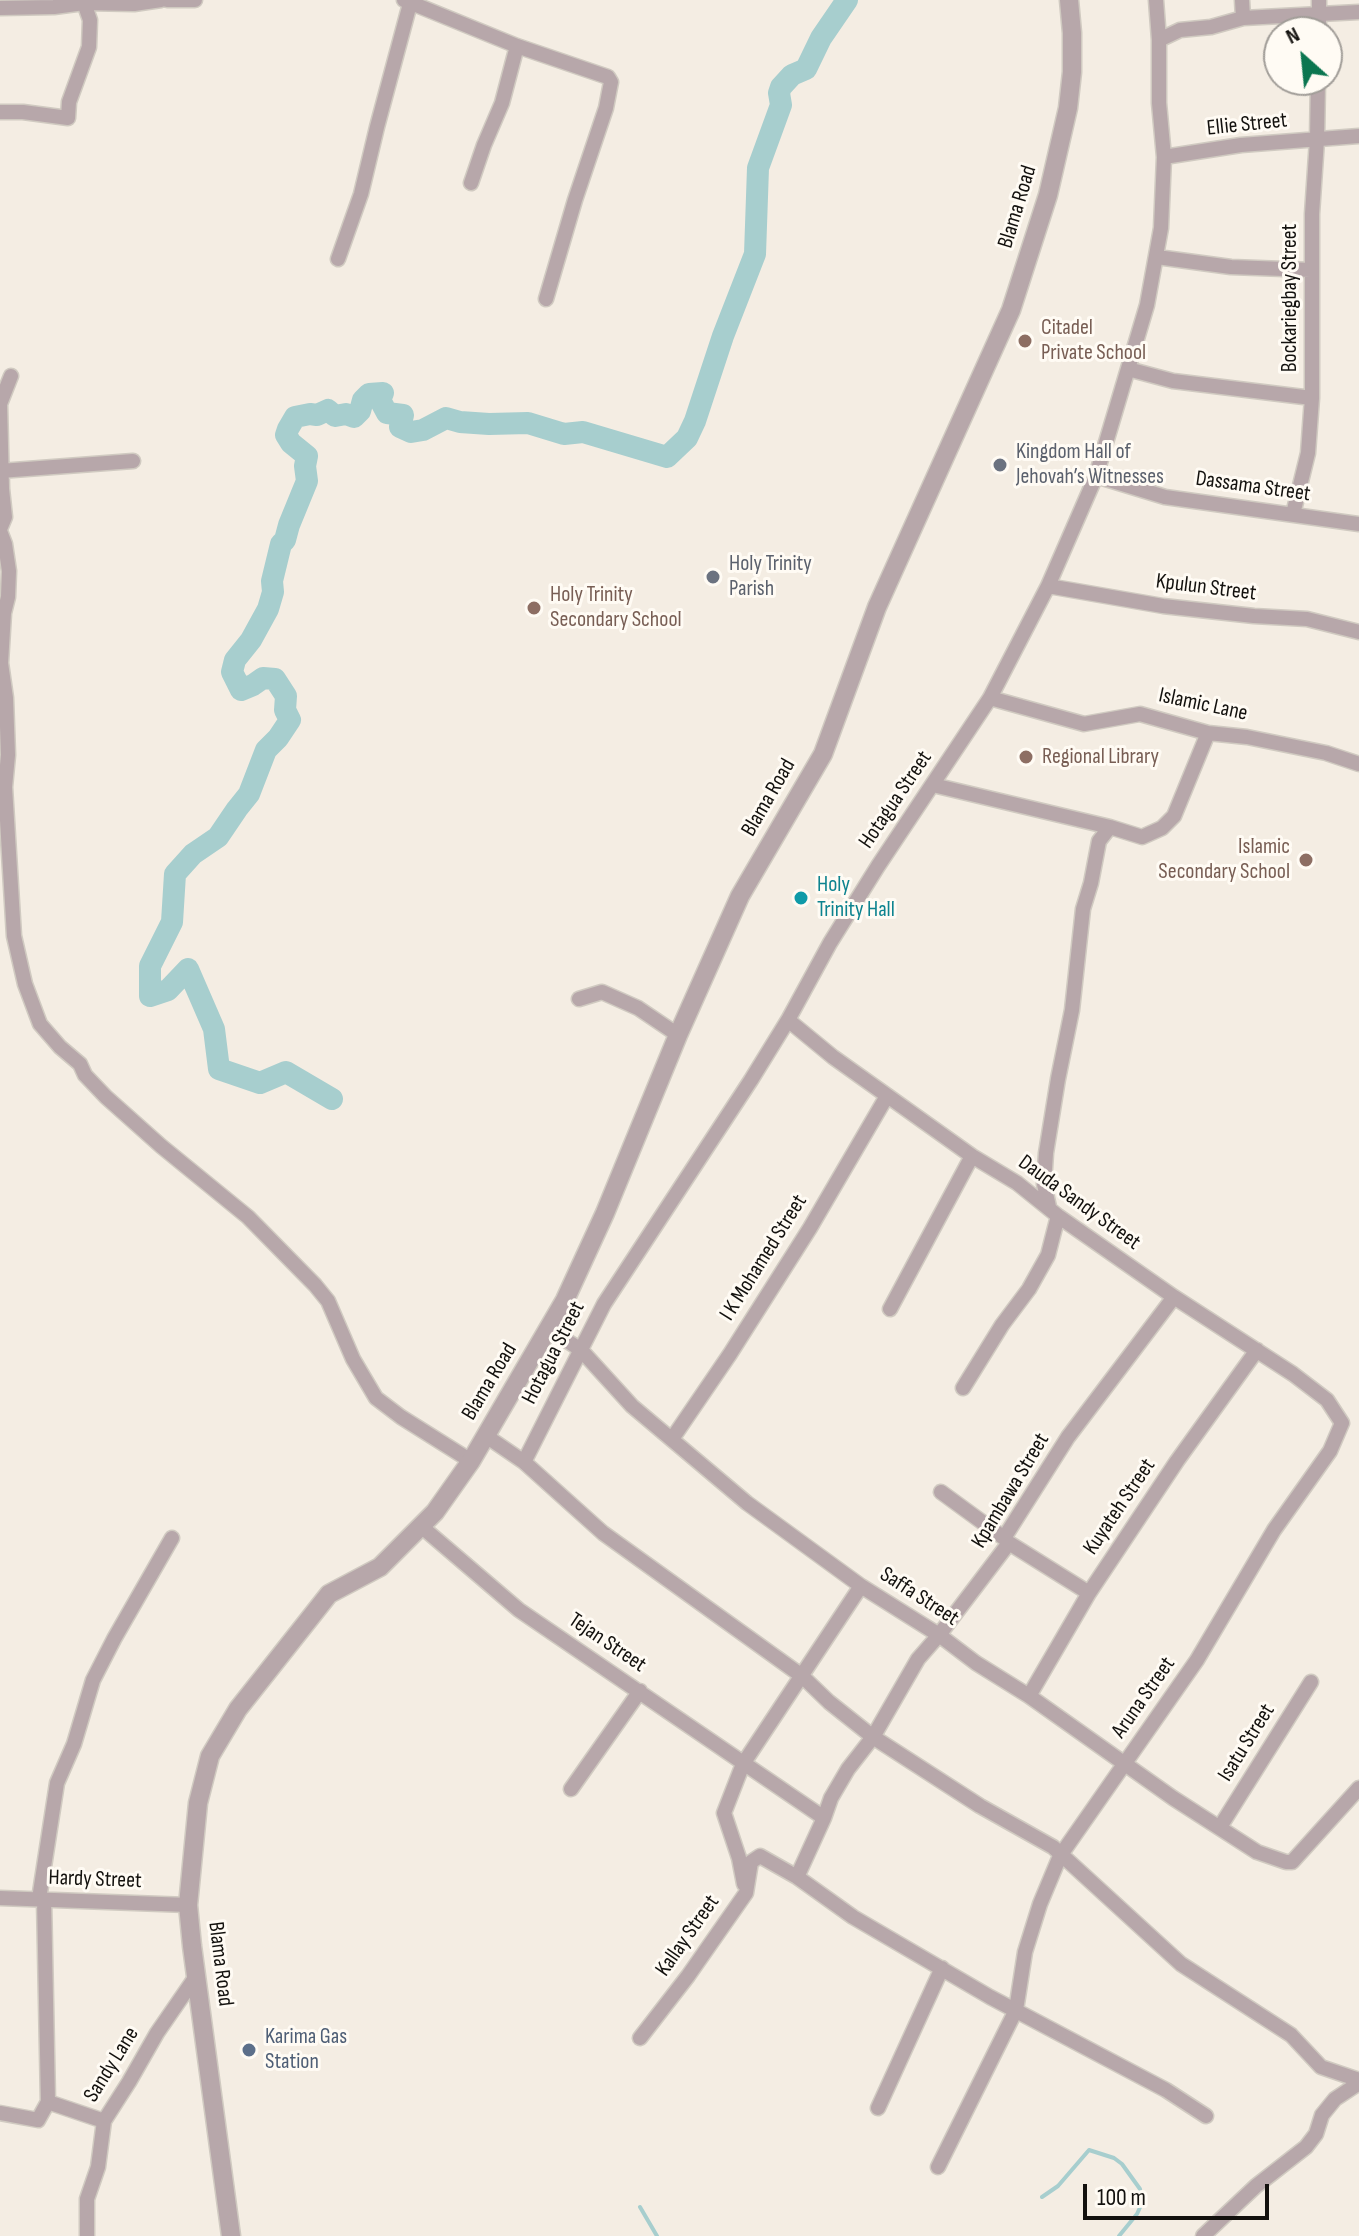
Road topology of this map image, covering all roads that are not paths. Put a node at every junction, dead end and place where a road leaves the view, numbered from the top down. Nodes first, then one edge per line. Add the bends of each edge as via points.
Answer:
1 (164, 0) edge
2 (195, 0) edge
3 (1069, 0) edge
4 (1156, 0) edge
5 (1242, 0) edge
6 (408, 1) edge
7 (84, 3) junction
8 (1320, 7) edge
9 (0, 8) edge
10 (1359, 12) edge
11 (1243, 18) junction
12 (1159, 40) junction
13 (517, 46) junction
14 (1318, 96) edge
15 (0, 112) edge
16 (1359, 136) edge
17 (1317, 140) junction
18 (1164, 157) junction
19 (471, 183) dead end
20 (1157, 257) junction
21 (338, 259) dead end
22 (1311, 270) junction
23 (546, 299) dead end
24 (1128, 369) junction
25 (11, 376) dead end
26 (1312, 398) junction
27 (133, 461) dead end
28 (1, 471) edge
29 (1096, 476) junction
30 (1293, 514) junction
31 (1359, 524) edge
32 (0, 530) edge
33 (1048, 586) junction
34 (2, 613) edge
35 (1359, 632) edge
36 (990, 698) junction
37 (1208, 733) junction
38 (1359, 764) edge
39 (933, 785) junction
40 (1110, 827) junction
41 (579, 999) dead end
42 (788, 1020) junction
43 (678, 1035) junction
44 (887, 1096) junction
45 (972, 1156) junction
46 (1053, 1212) junction
47 (1174, 1297) junction
48 (890, 1309) dead end
49 (549, 1329) junction
50 (581, 1350) junction
51 (1257, 1350) junction
52 (963, 1388) dead end
53 (1342, 1423) joint
54 (486, 1436) junction
55 (672, 1439) junction
56 (471, 1461) junction
57 (524, 1462) junction
58 (941, 1492) dead end
59 (422, 1527) junction
60 (172, 1538) dead end
61 (1007, 1541) junction
62 (861, 1586) junction
63 (1089, 1593) junction
64 (939, 1635) junction
65 (802, 1676) junction
66 (1311, 1682) dead end
67 (640, 1691) junction
68 (1029, 1696) junction
69 (873, 1737) junction
70 (1125, 1763) junction
71 (743, 1764) junction
72 (1359, 1788) edge
73 (571, 1789) dead end
74 (824, 1818) junction
75 (1220, 1827) junction
76 (1060, 1856) junction
77 (797, 1877) junction
78 (746, 1893) junction
79 (0, 1898) edge
80 (41, 1899) junction
81 (188, 1905) junction
82 (942, 1968) junction
83 (197, 1975) junction
84 (1016, 2010) junction
85 (640, 2038) dead end
86 (1359, 2081) edge
87 (48, 2102) junction
88 (878, 2108) dead end
89 (0, 2113) edge
90 (1206, 2116) dead end
91 (104, 2121) junction
92 (938, 2167) dead end
93 (87, 2236) edge
94 (231, 2236) edge
95 (1203, 2236) edge

1 - 2 street
1 - 7 street
3 - 43 street, Blama Road via 1068,108 1048,195 1011,310 877,607 823,754 740,896
4 - 12 street
5 - 11 street
6 - 13 street
6 - 21 street via 361,194
7 - 9 street
7 - 15 street via 90,20 89,47 68,118
8 - 10 street
8 - 11 street
11 - 12 street via 1180,30
12 - 18 street
13 - 19 street
13 - 23 street via 611,82
14 - 17 street, Bockariegbay Street
16 - 17 street, Ellie Street
17 - 18 street, Ellie Street
17 - 22 street, Bockariegbay Street
18 - 20 street, Hotagua Street
20 - 22 street
20 - 24 street, Hotagua Street
22 - 26 street, Bockariegbay Street
24 - 26 street via 1173,381
24 - 29 street, Hotagua Street
25 - 28 street via 0,404
26 - 30 street, Bockariegbay Street via 1308,453
27 - 28 street
28 - 32 street via 5,517
29 - 30 street, Dassama Street via 1165,497
29 - 33 street, Hotagua Street
30 - 31 street, Dassama Street
32 - 34 street via 9,571
33 - 35 street, Kpulun Street via 1163,606 1307,619
33 - 36 street, Hotagua Street
34 - 56 street via 14,936 40,1024 106,1097 248,1217 315,1285 376,1398
36 - 37 street, Islamic Lane via 1084,724 1140,714
36 - 39 street, Hotagua Street
37 - 38 street, Islamic Lane via 1313,750
37 - 40 street via 1174,816 1162,828 1142,837
39 - 40 street
39 - 42 street, Hotagua Street via 830,943
40 - 46 street via 1099,841 1083,909 1072,1010 1046,1153 1044,1184
41 - 43 street via 602,992
42 - 44 street, Dauda Sandy Street
42 - 50 street, Hotagua Street via 604,1304
43 - 49 street, Blama Road via 605,1213
44 - 45 street, Dauda Sandy Street
44 - 55 street, I K Mohamed Street via 810,1228
45 - 46 street, Dauda Sandy Street
45 - 48 street
46 - 47 street, Dauda Sandy Street
46 - 52 street via 1048,1255
47 - 51 street, Dauda Sandy Street
47 - 61 street, Kpambawa Street via 1068,1437
49 - 50 street, Saffa Street
49 - 54 street, Blama Road
50 - 55 street, Saffa Street via 632,1406
50 - 57 street, Hotagua Street
51 - 53 street, Dauda Sandy Street via 1327,1400
51 - 63 street, Kuyateh Street
53 - 70 street, Aruna Street via 1330,1451 1274,1530 1197,1660
54 - 56 street, Blama Road
54 - 57 street
55 - 62 street, Saffa Street via 747,1503
56 - 59 street, Blama Road
57 - 65 street via 603,1533
58 - 61 street
59 - 67 street, Tejan Street via 519,1610
59 - 81 street, Blama Road via 380,1567 329,1594 238,1709 210,1756 198,1803
60 - 80 street via 93,1680 57,1783
61 - 63 street
61 - 64 street, Kpambawa Street
62 - 64 street, Saffa Street
62 - 65 street
63 - 68 street, Kuyateh Street
64 - 68 street, Saffa Street
64 - 69 street, Kpambawa Street via 918,1659
65 - 69 street
65 - 71 street
66 - 75 street, Isatu Street
67 - 71 street, Tejan Street
67 - 73 street
68 - 70 street, Saffa Street
69 - 74 street, Kpambawa Street via 848,1769
69 - 76 street
70 - 75 street, Saffa Street
70 - 76 street, Aruna Street
71 - 74 street, Tejan Street
71 - 78 street via 724,1813
72 - 75 street, Saffa Street via 1292,1862 1257,1852
74 - 77 street, Kpambawa Street
76 - 84 street, Aruna Street via 1025,1952
76 - 86 street via 1181,1964 1291,2035 1321,2067
77 - 78 street, Kallay Street via 760,1856 751,1862
77 - 82 street via 853,1917
78 - 85 street, Kallay Street
79 - 80 street, Hardy Street
80 - 81 street, Hardy Street
80 - 87 street
81 - 83 street, Blama Road
82 - 84 street
82 - 88 street
83 - 91 street, Sandy Lane
83 - 94 street, Blama Road
84 - 90 street
84 - 92 street, Aruna Street
86 - 95 street via 1322,2115 1306,2147
87 - 89 street, Sandy Lane via 38,2120
87 - 91 street, Sandy Lane
91 - 93 street via 87,2199

